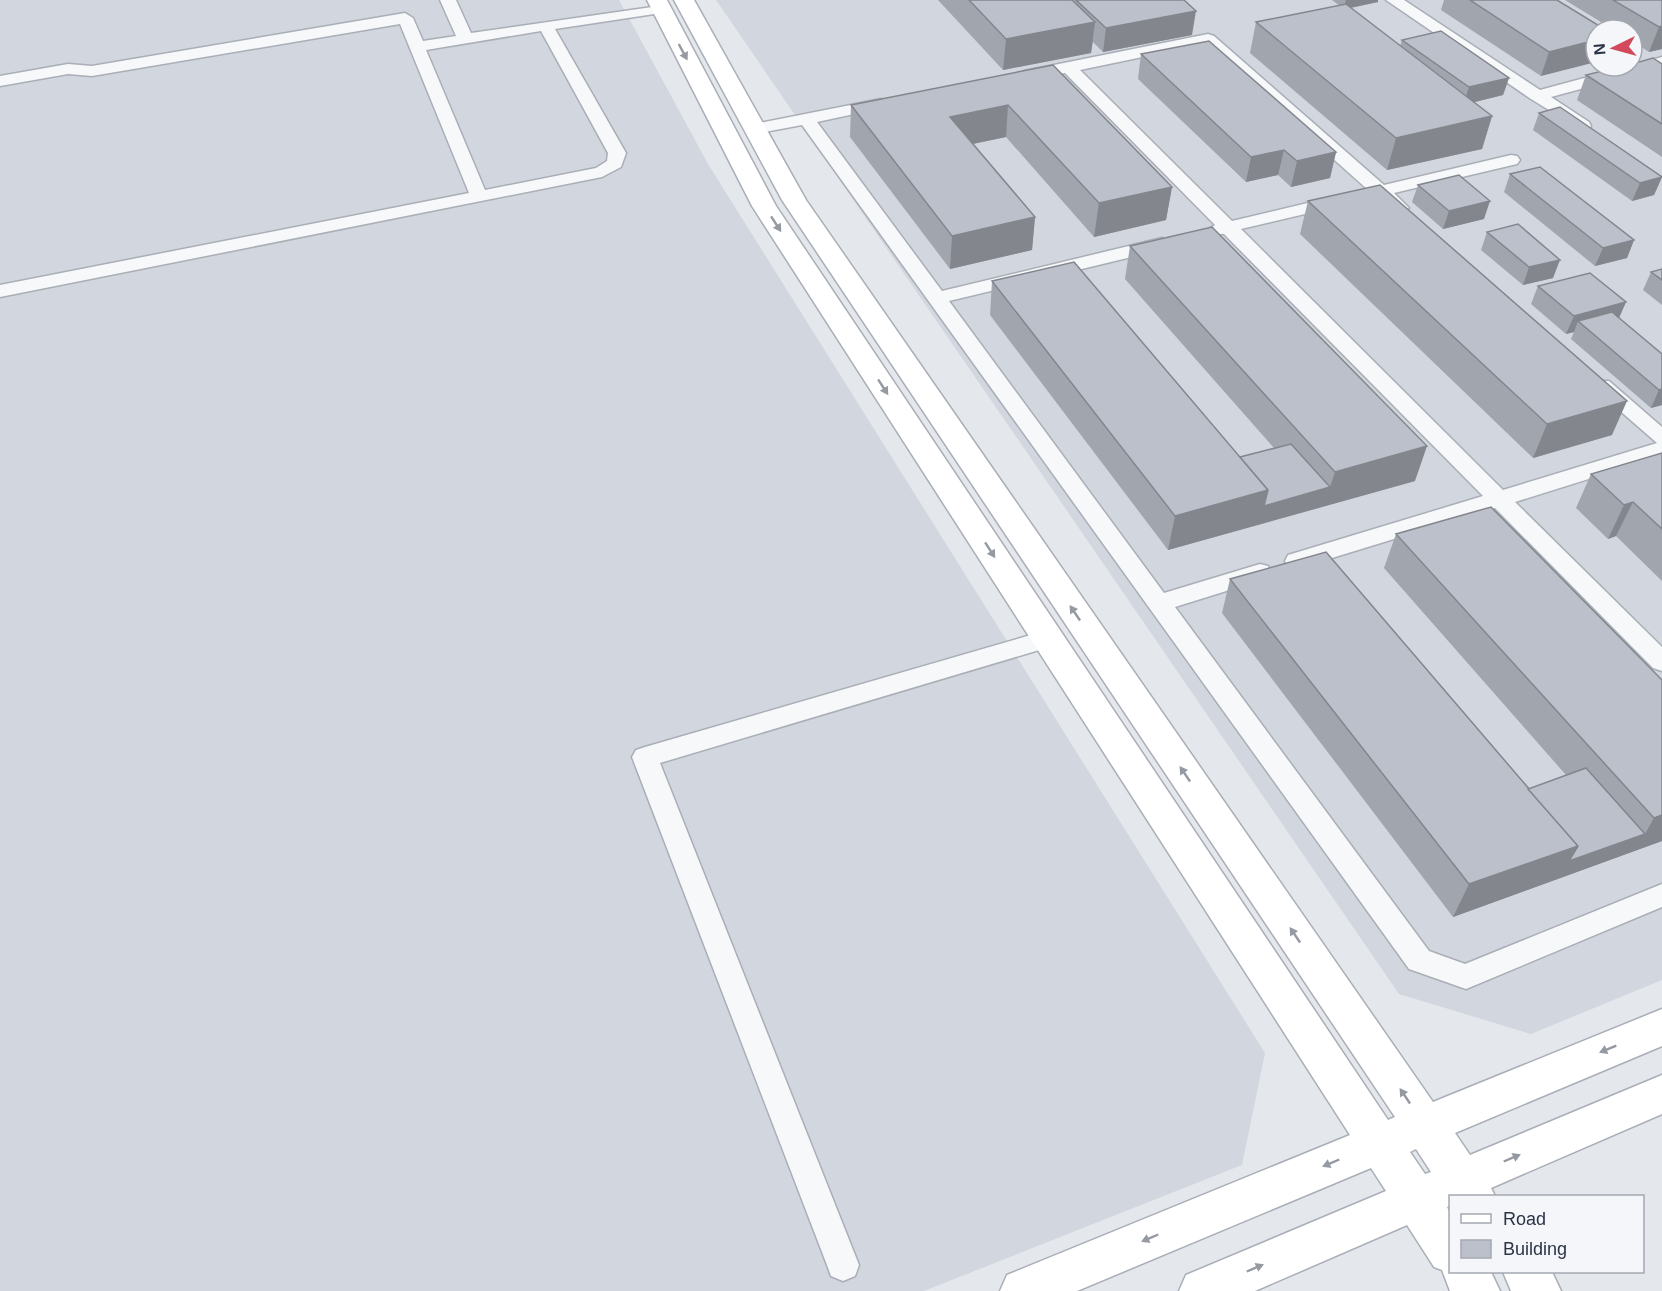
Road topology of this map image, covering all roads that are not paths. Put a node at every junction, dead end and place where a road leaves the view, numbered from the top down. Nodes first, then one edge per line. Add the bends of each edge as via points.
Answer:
1 (448, 0) edge
2 (1394, 0) edge
3 (667, 3) edge
4 (547, 28) junction
5 (465, 38) junction
6 (417, 47) junction
7 (1662, 62) edge
8 (1068, 67) junction
9 (1011, 78) edge
10 (0, 81) edge
11 (1537, 96) junction
12 (897, 101) edge
13 (806, 118) junction
14 (754, 129) junction
15 (1595, 134) edge
16 (1510, 160) dead end
17 (1380, 191) junction
18 (479, 196) junction
19 (1416, 222) edge
20 (1228, 228) junction
21 (0, 291) edge
22 (937, 298) junction
23 (1592, 376) edge
24 (1662, 438) edge
25 (1662, 449) edge
26 (1499, 499) junction
27 (1159, 603) junction
28 (1048, 639) junction
29 (1662, 662) edge
30 (1662, 895) edge
31 (1662, 1027) edge
32 (1662, 1094) edge
33 (1424, 1125) junction
34 (1379, 1143) junction
35 (1468, 1188) edge
36 (1416, 1199) junction
37 (1449, 1249) edge
38 (843, 1265) dead end
39 (1465, 1273) edge
40 (1526, 1273) edge
41 (1023, 1291) edge
42 (1202, 1291) edge
43 (1476, 1291) edge
44 (1538, 1291) edge

1 - 5 lane
2 - 11 lane
3 - 4 lane
3 - 14 street
3 -> 28 street via 764,206
4 - 5 lane via 520,28
4 - 18 lane via 617,158 602,172
5 - 6 lane
6 - 10 lane via 405,18 92,71 68,69
6 - 18 lane
7 - 11 lane
8 - 9 lane
8 - 17 lane via 1208,39
8 - 20 lane
11 - 15 lane
12 - 13 lane
13 - 14 lane
13 - 22 lane
33 -> 14 street via 800,210
16 - 17 lane
17 - 19 lane
17 - 20 lane
18 - 21 lane
20 - 22 lane
20 - 26 lane
22 - 27 lane
23 - 24 lane
25 - 26 lane
26 - 27 lane
26 - 29 lane
27 - 30 lane via 1419,960 1466,977
28 - 34 street
28 - 38 lane via 645,757
31 -> 33 street
35 -> 32 street
33 - 34 street
33 - 35 street
34 - 36 street
34 -> 41 street
35 - 36 street
36 - 37 street
42 -> 36 street
39 - 43 street
40 - 44 street

